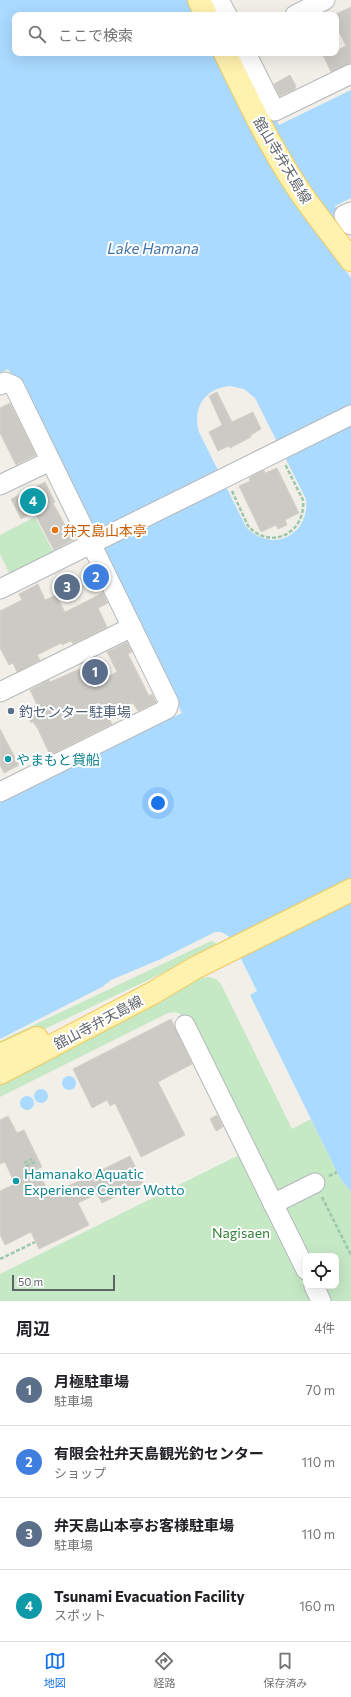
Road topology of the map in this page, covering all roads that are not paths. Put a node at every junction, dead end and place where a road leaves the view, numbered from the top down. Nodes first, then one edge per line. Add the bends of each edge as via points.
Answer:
1 (199, 0) edge
2 (219, 0) edge
3 (325, 0) edge
4 (205, 12) edge
5 (225, 12) edge
6 (300, 12) edge
7 (226, 56) edge
8 (247, 56) edge
9 (351, 74) edge
10 (351, 212) edge
11 (351, 225) edge
12 (351, 260) edge
13 (0, 385) edge
14 (351, 415) edge
15 (50, 460) junction
16 (0, 485) edge
17 (93, 543) junction
18 (0, 589) edge
19 (132, 627) junction
20 (0, 692) edge
21 (0, 792) edge
22 (351, 890) edge
23 (195, 968) junction
24 (185, 1025) dead end
25 (0, 1055) edge
26 (0, 1073) edge
27 (322, 1179) road end
28 (273, 1204) junction
29 (303, 1264) edge

1 - 4 main road
2 - 5 street
3 - 6 street
7 - 12 main road, 舘山寺弁天島線 via 260,125 294,183
8 - 9 street via 275,112
10 - 11 street via 344,215
13 - 15 street via 5,382 14,386
14 - 17 street via 281,455
15 - 16 street
15 - 17 street
17 - 18 street
17 - 19 street
19 - 20 street
19 - 21 street via 169,703 167,709
22 - 23 main road, 舘山寺弁天島線
23 - 25 main road, 舘山寺弁天島線 via 147,987
23 - 26 main road, 舘山寺弁天島線 via 151,994
24 - 28 street
27 - 28 street
28 - 29 street

